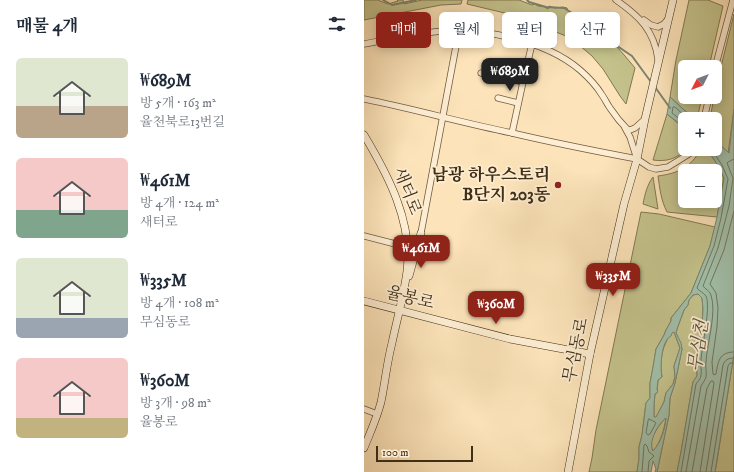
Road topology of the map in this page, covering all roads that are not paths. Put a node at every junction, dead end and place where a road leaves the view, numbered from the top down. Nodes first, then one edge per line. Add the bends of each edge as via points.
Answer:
1 (616, 0) edge
2 (673, 0) edge
3 (733, 0) edge
4 (638, 17) junction
5 (669, 18) junction
6 (439, 31) edge
7 (364, 44) edge
8 (456, 48) edge
9 (531, 48) edge
10 (541, 48) edge
11 (717, 60) edge
12 (659, 64) junction
13 (481, 73) dead end
14 (523, 82) junction
15 (498, 98) dead end
16 (364, 99) edge
17 (518, 103) junction
18 (443, 117) junction
19 (646, 119) junction
20 (622, 122) junction
21 (512, 134) junction
22 (364, 135) edge
23 (686, 156) edge
24 (637, 159) junction
25 (406, 230) junction
26 (422, 233) junction
27 (364, 236) edge
28 (407, 247) junction
29 (402, 299) junction
30 (364, 301) edge
31 (399, 310) junction
32 (590, 354) junction
33 (364, 409) edge
34 (377, 414) junction
35 (364, 448) edge
36 (568, 472) edge

1 - 4 street
2 - 5 street
3 - 11 street
4 - 5 street via 658,27
4 - 12 street via 652,37
5 - 12 street
6 - 7 street
8 - 18 street
9 - 14 street
10 - 20 street via 558,55 580,70 598,88
12 - 19 street, 무심동로
13 - 14 street
14 - 17 street
15 - 17 street
16 - 18 street
17 - 21 street
18 - 21 street
18 - 26 street
19 - 20 street via 630,130
19 - 24 street, 무심동로
20 - 24 street
21 - 24 street
22 - 25 street, 새터로 via 397,200
23 - 24 street via 668,167 656,169
24 - 32 street, 무심동로 via 624,204
25 - 26 street via 414,238
25 - 28 street, 새터로
26 - 29 street
27 - 28 street
28 - 29 street, 새터로 via 407,270
29 - 31 street, 새터로
30 - 31 street, 율봉로
31 - 32 street, 율봉로 via 510,338
31 - 34 street, 새터로
32 - 36 street, 무심동로
33 - 34 street
34 - 35 street, 새터로

